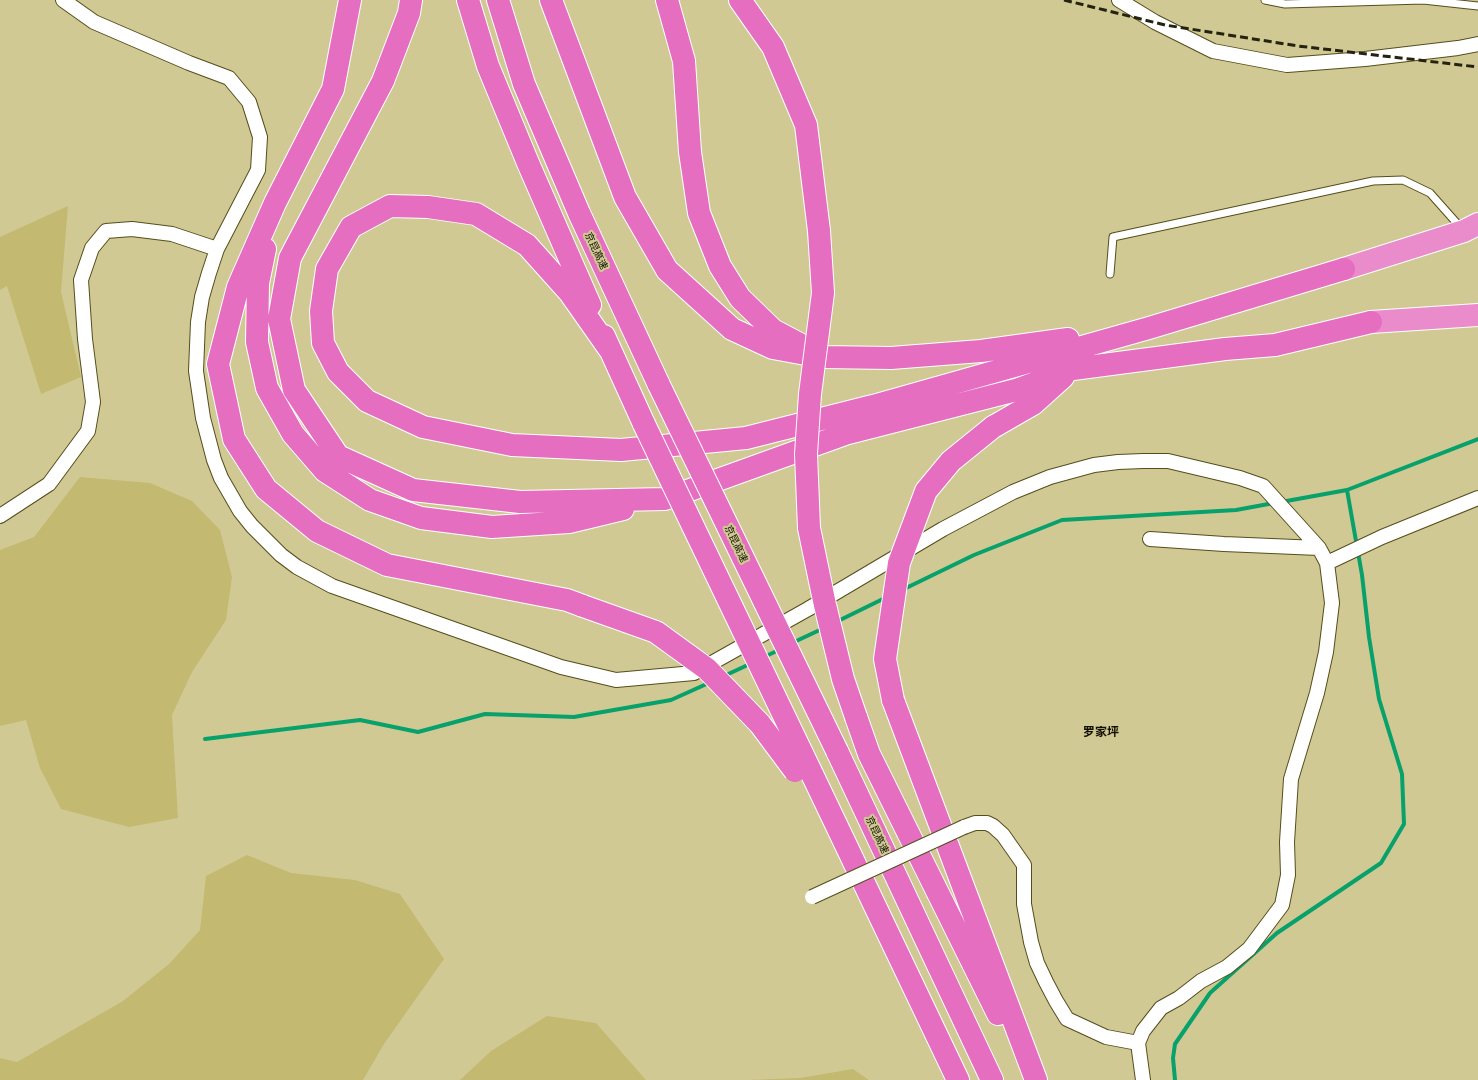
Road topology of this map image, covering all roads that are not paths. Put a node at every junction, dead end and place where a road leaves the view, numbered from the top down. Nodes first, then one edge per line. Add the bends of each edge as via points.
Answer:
1 (63, 0) edge
2 (350, 0) edge
3 (411, 0) edge
4 (468, 0) edge
5 (498, 0) edge
6 (551, 0) edge
7 (667, 0) edge
8 (740, 0) edge
9 (1119, 0) edge
10 (1265, 0) edge
11 (1478, 6) edge
12 (1478, 44) edge
13 (274, 203) junction
14 (1471, 227) edge
15 (217, 249) junction
16 (1110, 274) dead end
17 (1478, 315) edge
18 (1149, 328) junction
19 (610, 350) junction
20 (822, 357) junction
21 (1073, 369) junction
22 (1478, 498) edge
23 (665, 499) junction
24 (0, 516) edge
25 (1150, 539) dead end
26 (1319, 548) junction
27 (1327, 563) junction
28 (803, 773) junction
29 (812, 897) dead end
30 (1138, 1042) junction
31 (958, 1080) edge
32 (992, 1080) edge
33 (1035, 1080) edge
34 (1143, 1080) edge

1 - 15 street via 94,22 229,78 250,102 260,137 258,170
2 - 13 highway via 333,89
3 - 23 highway via 409,13 383,81 290,258 279,319 294,390 338,456 413,490 520,502
4 - 19 highway via 488,66 564,250
5 - 32 highway, 京昆高速, bridge via 524,84 579,213
6 - 20 highway via 625,197 667,270 732,329 773,348
7 - 20 highway via 684,61 690,152 699,213 720,266 740,298 773,330
8 - 33 highway, bridge via 773,46 806,125 819,231 823,293 810,394 806,454 809,528 839,664 869,754 1000,1018
9 - 12 street via 1155,22 1213,51 1287,65 1365,59
10 - 11 lane via 1285,4 1423,0
13 - 23 highway via 258,283 256,342 267,388 293,434 325,471 370,500 421,518 492,527 568,522
13 - 28 highway, bridge via 238,287 218,364 234,439 266,489 317,531 387,565 567,600 656,632 707,668
14 - 16 lane via 1430,193 1402,180 1373,181 1113,237
14 - 18 highway via 1344,269
15 - 24 street via 172,234 132,229 106,231 96,242 81,280 93,402 88,431 49,484
15 - 26 street via 204,291 198,322 196,370 202,418 214,460 240,511 266,541 297,567 332,586 562,667 616,680 694,673 943,529 1013,492 1044,479 1094,465 1168,461 1263,486
17 - 21 highway via 1371,322 1275,345
18 - 19 highway via 873,406 746,438 621,450 512,445 423,427 366,401 338,372 324,343 320,311 327,269 351,227 390,206 428,207 476,214 527,245 570,293
18 - 20 highway via 981,352 891,358
19 - 28 highway, bridge
21 - 23 highway via 1016,390 848,433
21 - 33 highway, bridge via 1033,404 993,427 951,461 926,491 898,563 885,658 893,700
22 - 27 street via 1382,537
25 - 26 street
26 - 27 street
27 - 30 street via 1332,603 1328,639 1317,693 1291,779 1287,842 1288,875 1282,905 1249,949 1227,967 1161,1008 1143,1031
28 - 31 highway via 842,837
29 - 30 street, bridge via 970,824 981,822 994,826 1024,865 1024,904 1031,942 1046,982 1067,1019 1106,1037
30 - 34 street

